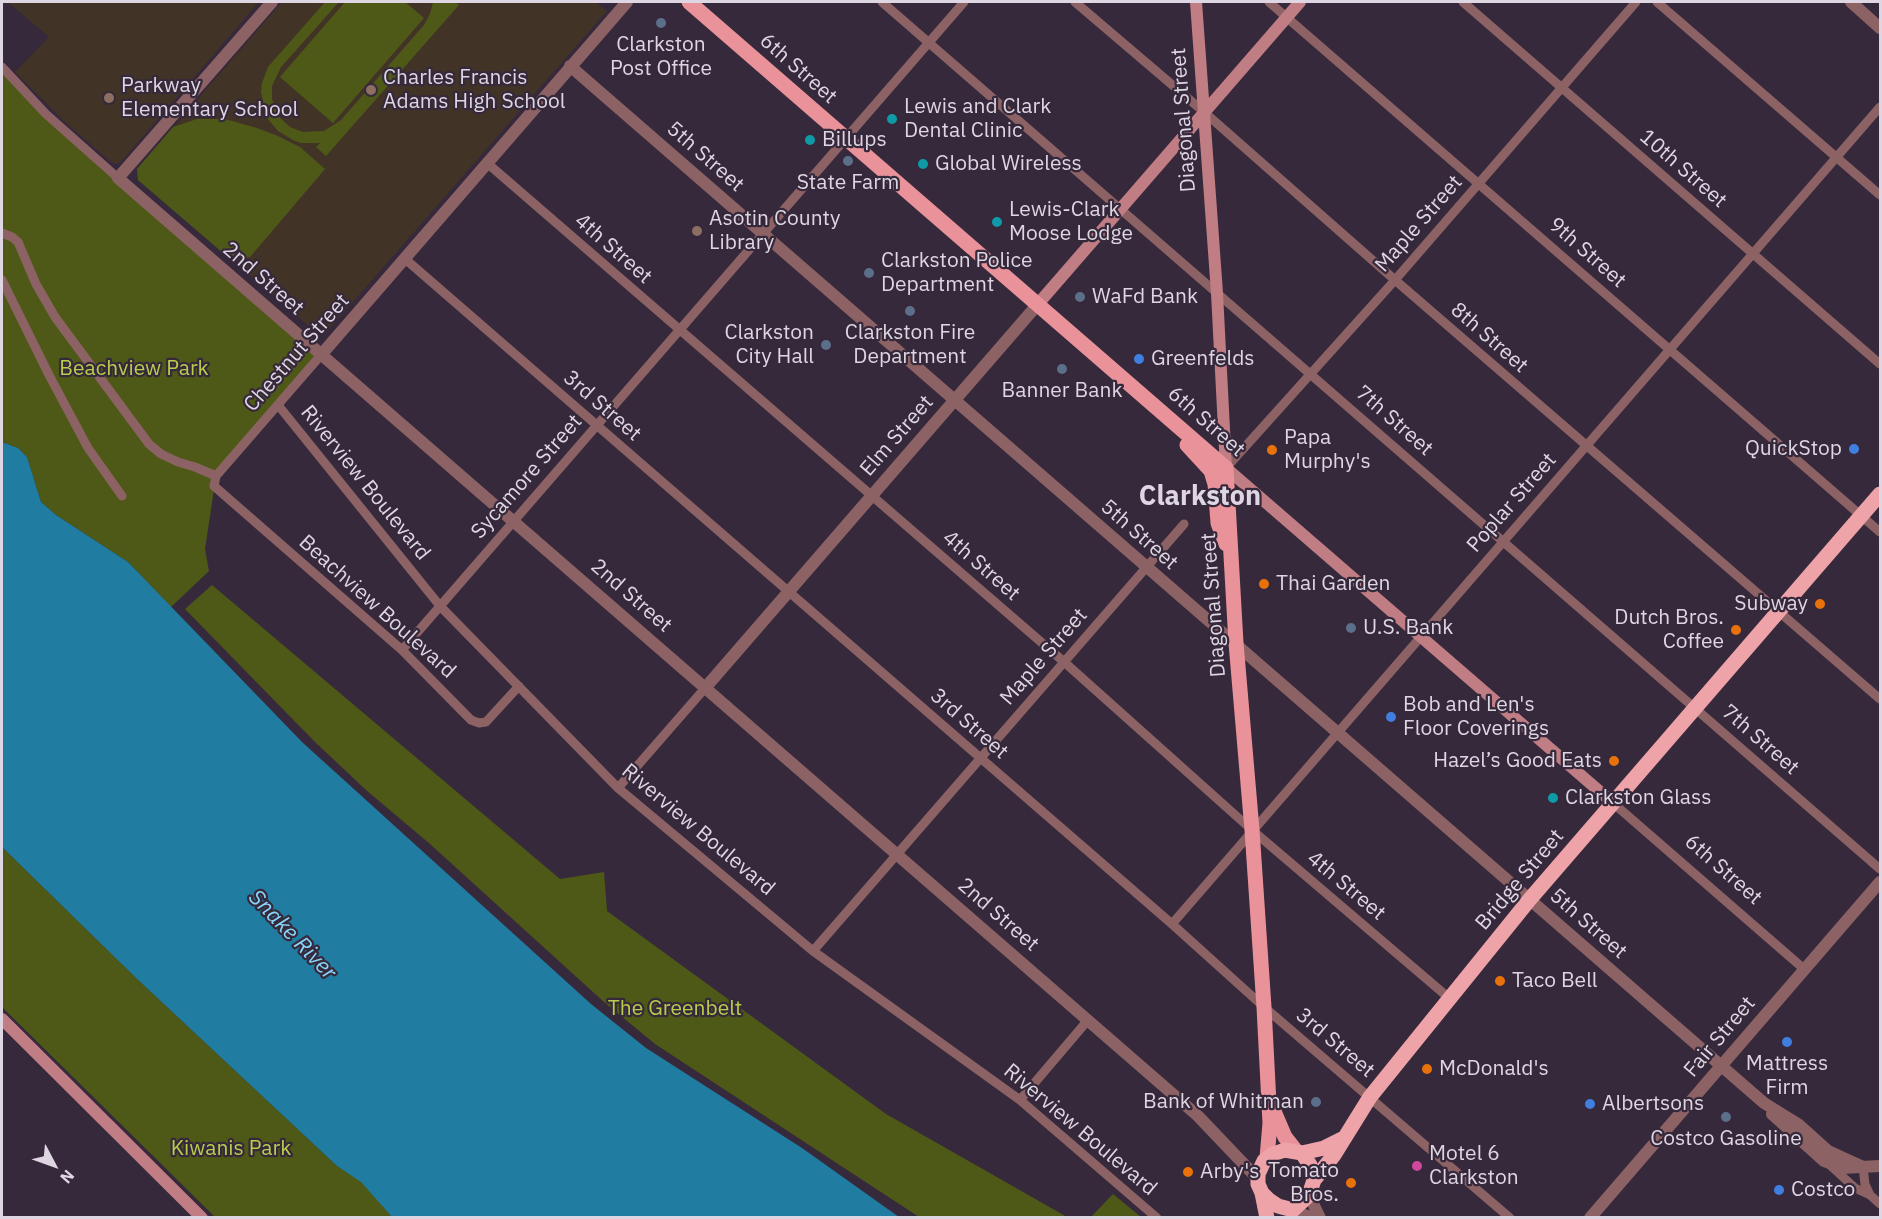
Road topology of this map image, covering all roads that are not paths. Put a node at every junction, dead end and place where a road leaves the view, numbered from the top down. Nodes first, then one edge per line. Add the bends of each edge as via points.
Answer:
1 (272, 2) edge
2 (627, 2) edge
3 (689, 2) edge
4 (882, 2) edge
5 (964, 2) edge
6 (1075, 2) edge
7 (1196, 2) edge
8 (1269, 2) edge
9 (1300, 2) edge
10 (1462, 2) edge
11 (1636, 2) edge
12 (1657, 2) edge
13 (1851, 2) edge
14 (1286, 17) junction
15 (1881, 27) edge
16 (928, 42) junction
17 (570, 66) junction
18 (2, 67) edge
19 (1562, 87) junction
20 (1881, 107) edge
21 (1204, 112) junction
22 (846, 138) junction
23 (1837, 157) junction
24 (487, 163) junction
25 (118, 178) junction
26 (1479, 182) junction
27 (1881, 195) edge
28 (1120, 209) junction
29 (2, 233) edge
30 (763, 233) junction
31 (1752, 253) junction
32 (404, 258) junction
33 (2, 280) edge
34 (1395, 280) junction
35 (1217, 293) junction
36 (1038, 304) junction
37 (678, 330) junction
38 (1670, 349) junction
39 (321, 355) junction
40 (1881, 364) edge
41 (1311, 373) junction
42 (954, 400) junction
43 (278, 405) junction
44 (596, 424) junction
45 (1184, 431) junction
46 (1586, 445) junction
47 (1226, 468) junction
48 (216, 476) junction
49 (1881, 494) edge
50 (122, 496) dead end
51 (871, 496) junction
52 (1862, 516) junction
53 (513, 520) junction
54 (1184, 524) dead end
55 (1881, 532) edge
56 (1504, 540) junction
57 (1232, 560) junction
58 (1147, 567) junction
59 (789, 591) junction
60 (440, 606) junction
61 (1779, 611) junction
62 (1421, 636) junction
63 (1236, 643) junction
64 (402, 650) junction
65 (1064, 661) junction
66 (519, 686) junction
67 (706, 687) junction
68 (1881, 699) edge
69 (1696, 708) junction
70 (1339, 732) junction
71 (981, 758) junction
72 (618, 788) junction
73 (1613, 803) junction
74 (1252, 830) junction
75 (898, 854) junction
76 (1881, 869) edge
77 (1881, 882) edge
78 (1530, 899) junction
79 (1172, 924) junction
80 (813, 951) junction
81 (1804, 969) junction
82 (1449, 998) junction
83 (1264, 1007) junction
84 (2, 1019) edge
85 (1088, 1020) junction
86 (1721, 1066) junction
87 (1370, 1096) junction
88 (1268, 1098) junction
89 (1020, 1100) junction
90 (1764, 1103) junction
91 (1344, 1138) junction
92 (1299, 1152) junction
93 (1235, 1155) junction
94 (1265, 1160) junction
95 (1824, 1161) junction
96 (1881, 1166) edge
97 (1863, 1167) junction
98 (1260, 1186) junction
99 (1312, 1188) junction
100 (1870, 1195) junction
101 (1881, 1204) edge
102 (1289, 1214) edge
103 (202, 1218) edge
104 (1157, 1218) edge
105 (1267, 1218) edge
106 (1311, 1218) edge
107 (1320, 1218) edge
108 (1510, 1218) edge
109 (1590, 1218) edge

1 - 25 street
2 - 17 street, Chestnut Street
3 - 22 main road, 6th Street
4 - 16 street, 7th Street
5 - 16 street, Sycamore Street
6 - 21 street, 8th Street
7 - 21 main road, Diagonal Street
8 - 14 street, 9th Street
9 - 14 main road, Elm Street
10 - 19 street, 10th Street
11 - 19 street, Maple Street
12 - 23 street
13 - 15 street
14 - 21 main road, Elm Street
14 - 26 street, 9th Street
16 - 22 street, Sycamore Street
16 - 28 street, 7th Street
17 - 24 street, Chestnut Street
17 - 30 street, 5th Street
18 - 25 street, 2nd Street via 46,114
19 - 26 street, Maple Street
19 - 31 street, 10th Street
20 - 23 street, Poplar Street
21 - 28 main road, Elm Street
21 - 34 street, 8th Street
21 - 35 main road, Diagonal Street
22 - 30 street, Sycamore Street
22 - 36 main road, 6th Street
23 - 27 street
23 - 31 street, Poplar Street
24 - 32 street, Chestnut Street
24 - 37 street, 4th Street
25 - 39 street, 2nd Street
26 - 34 street, Maple Street
26 - 38 street, 9th Street
28 - 35 street, 7th Street
28 - 36 main road, Elm Street
29 - 48 street via 18,242 55,317 149,444 161,454
30 - 37 street, Sycamore Street
30 - 42 street, 5th Street
31 - 38 street, Poplar Street
31 - 40 street, 10th Street
32 - 39 street, Chestnut Street
32 - 44 street, 3rd Street
33 - 50 street via 88,448
34 - 41 street, Maple Street
34 - 46 street, 8th Street
35 - 41 street, 7th Street
35 - 47 main road, Diagonal Street
36 - 42 street, Elm Street
36 - 45 main road, 6th Street
37 - 44 street, Sycamore Street
37 - 51 street, 4th Street
38 - 46 street, Poplar Street
38 - 52 street, 9th Street
39 - 43 street, Chestnut Street
39 - 53 street, 2nd Street
41 - 47 street, Maple Street
41 - 56 street, 7th Street
42 - 51 street, Elm Street
42 - 58 street, 5th Street
43 - 48 street, Chestnut Street
43 - 60 street, Riverview Boulevard
44 - 53 street, Sycamore Street
44 - 59 street, 3rd Street
45 - 47 main road, 6th Street
45 - 57 main road via 1185,443 1211,471 1218,523
46 - 56 street, Poplar Street
46 - 61 street, 8th Street
47 - 57 main road, Diagonal Street
47 - 62 main road, 6th Street
48 - 64 street, Beachview Boulevard via 214,486
49 - 52 highway, Bridge Street
51 - 59 street, Elm Street
51 - 65 street, 4th Street
52 - 55 street, 9th Street
52 - 61 highway, Bridge Street
53 - 60 street, Sycamore Street
53 - 67 street, 2nd Street
54 - 58 street, Maple Street
56 - 62 street, Poplar Street
56 - 69 street, 7th Street
57 - 63 main road, Diagonal Street
58 - 63 street, 5th Street
58 - 65 street, Maple Street
59 - 67 street, Elm Street
59 - 71 street, 3rd Street
60 - 64 street, Sycamore Street
60 - 66 street, Riverview Boulevard
61 - 68 street, 8th Street
61 - 69 highway, Bridge Street
62 - 70 street, Poplar Street
62 - 73 main road, 6th Street
63 - 70 street, 5th Street
63 - 74 main road, Diagonal Street
64 - 66 street, Beachview Boulevard via 471,720 479,723 486,722
65 - 71 street, Maple Street
65 - 74 street, 4th Street
66 - 72 street, Riverview Boulevard
67 - 72 street, Elm Street
67 - 75 street, 2nd Street
69 - 73 highway, Bridge Street
69 - 76 street, 7th Street
70 - 74 street, Poplar Street
70 - 78 street, 5th Street
71 - 75 street, Maple Street
71 - 79 street, 3rd Street
72 - 80 street, Riverview Boulevard
73 - 78 highway, Bridge Street
73 - 81 street, 6th Street
74 - 79 street, Poplar Street
74 - 82 street, 4th Street
74 - 83 main road, Diagonal Street
75 - 80 street, Maple Street
75 - 85 street, 2nd Street
77 - 81 street, Fair Street
78 - 82 highway, Bridge Street
78 - 86 street, 5th Street
79 - 83 street, 3rd Street
80 - 89 street, Riverview Boulevard
81 - 86 street, Fair Street
82 - 87 highway, Bridge Street
83 - 87 street, 3rd Street
83 - 88 main road, Diagonal Street
84 - 103 main road
85 - 89 street
85 - 93 street, 2nd Street via 1207,1123
86 - 90 street, 5th Street
86 - 109 street, Fair Street
87 - 91 highway, Bridge Street
87 - 108 street, 3rd Street
88 - 92 main road, Diagonal Street via 1285,1137
88 - 94 main road, Diagonal Street via 1270,1123
89 - 104 street, Riverview Boulevard
90 - 95 street, 5th Street
90 - 97 street, 5th Street via 1798,1124 1828,1150
91 - 92 highway via 1324,1148
91 - 99 highway, Bridge Street
92 - 94 highway via 1280,1151
92 - 99 highway via 1310,1165
93 - 94 street
93 - 98 street, 2nd Street
94 - 98 highway via 1259,1170
95 - 97 street, 5th Street via 1842,1168
95 - 100 street, 5th Street via 1855,1188
96 - 97 street
97 - 100 street
98 - 102 highway
98 - 105 highway
99 - 102 highway
99 - 107 street
100 - 101 street, 5th Street
102 - 106 street

